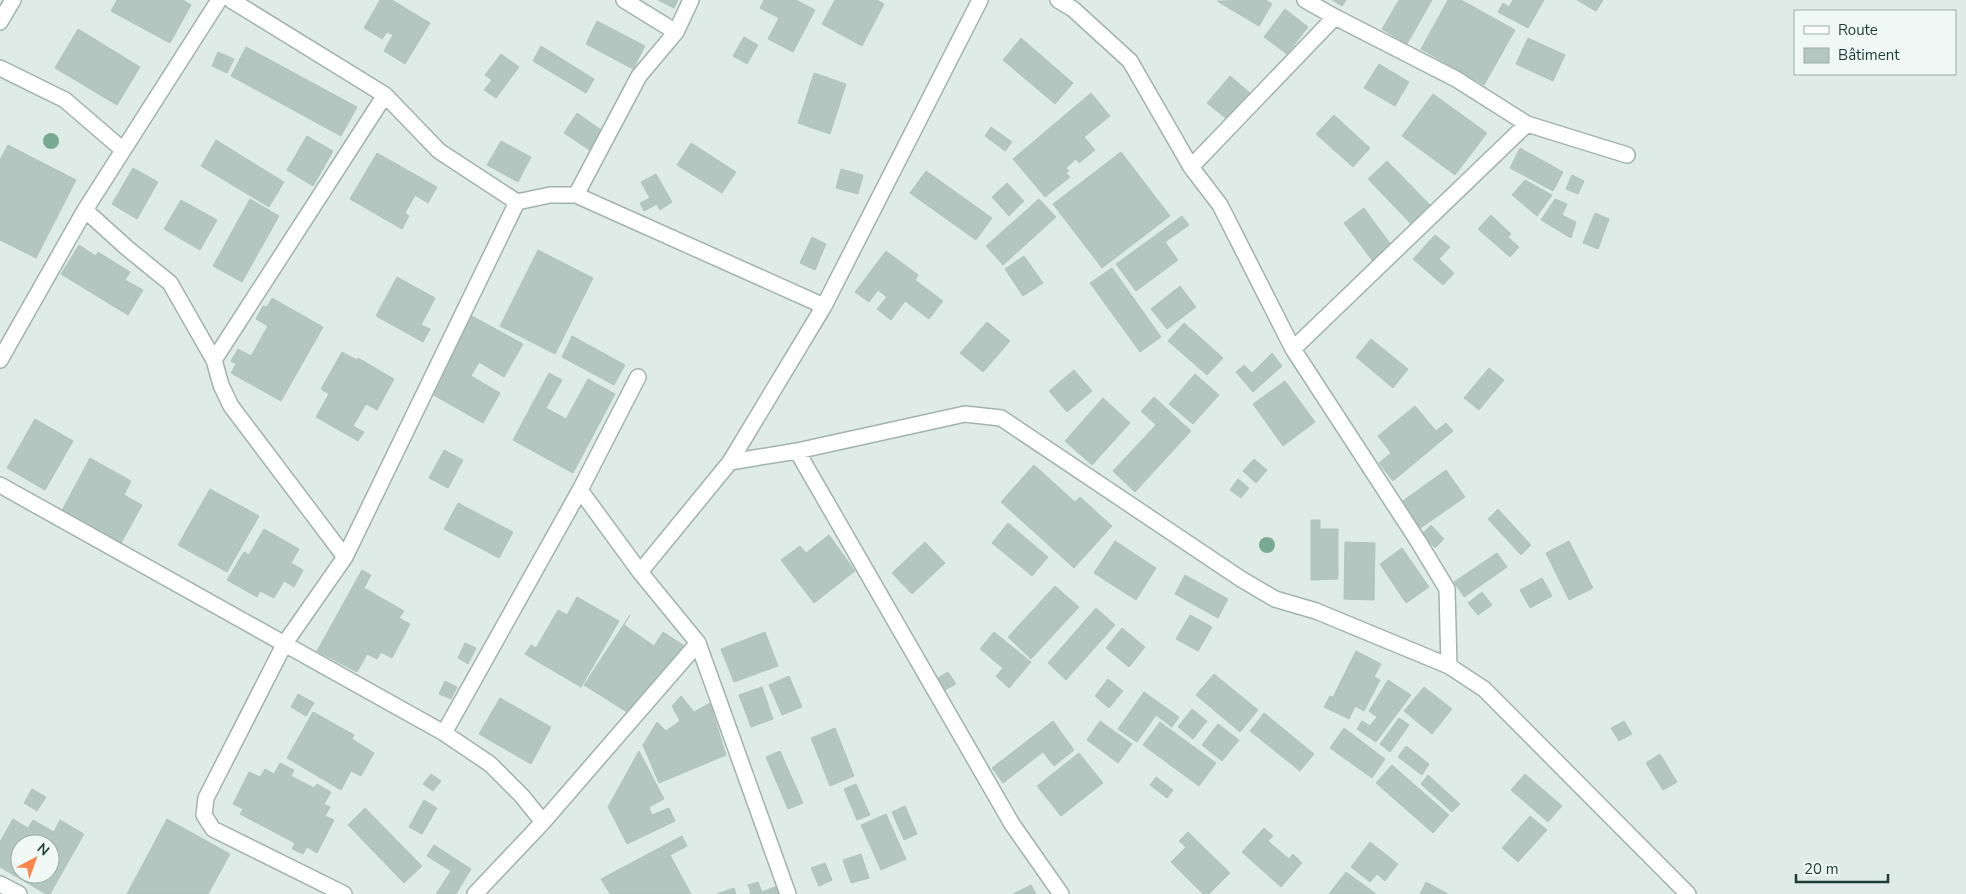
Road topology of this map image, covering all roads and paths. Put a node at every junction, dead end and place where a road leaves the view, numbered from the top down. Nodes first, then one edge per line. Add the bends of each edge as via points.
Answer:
1 (13, 0) edge
2 (219, 0) edge
3 (231, 0) edge
4 (624, 0) edge
5 (691, 0) edge
6 (980, 0) edge
7 (1058, 0) edge
8 (1305, 0) edge
9 (1335, 17) junction
10 (0, 22) edge
11 (676, 32) junction
12 (0, 68) edge
13 (385, 95) junction
14 (1527, 124) junction
15 (123, 150) junction
16 (1628, 155) dead end
17 (1191, 167) junction
18 (576, 195) junction
19 (517, 202) junction
20 (85, 210) junction
21 (824, 306) junction
22 (1293, 349) junction
23 (0, 360) edge
24 (214, 360) junction
25 (638, 377) dead end
26 (797, 450) junction
27 (730, 462) junction
28 (0, 485) edge
29 (580, 490) junction
30 (344, 557) junction
31 (640, 572) junction
32 (285, 643) junction
33 (698, 643) junction
34 (1449, 666) junction
35 (444, 733) junction
36 (543, 822) junction
37 (0, 884) edge
38 (19, 894) edge
39 (344, 894) edge
40 (475, 894) edge
41 (788, 894) edge
42 (1061, 894) edge
43 (1688, 894) edge

1 - 10 street
2 - 15 street
3 - 13 street
4 - 11 street
5 - 11 street
6 - 21 street
7 - 17 street via 1073,9 1130,61
8 - 9 street
9 - 14 street via 1456,79
9 - 17 street
11 - 18 street via 639,76
12 - 15 street via 65,100
13 - 19 street via 439,151
13 - 24 street
14 - 16 street
14 - 22 street
15 - 20 street
17 - 22 street via 1220,205
18 - 19 street via 550,195
18 - 21 street
19 - 30 street
20 - 23 street
20 - 24 street via 170,283
21 - 27 street
22 - 34 street via 1446,589
24 - 30 street via 231,406
25 - 29 street
26 - 27 street
26 - 34 street via 965,414 1001,418 1275,599 1316,611
26 - 42 street via 1012,824
27 - 31 street
28 - 32 street
29 - 31 street
29 - 35 street
30 - 32 street
31 - 33 street
32 - 35 street
32 - 39 street via 206,798 204,815 213,829
33 - 36 street
33 - 41 street
34 - 43 street via 1484,690
35 - 36 street via 490,764
36 - 40 street
37 - 38 street

